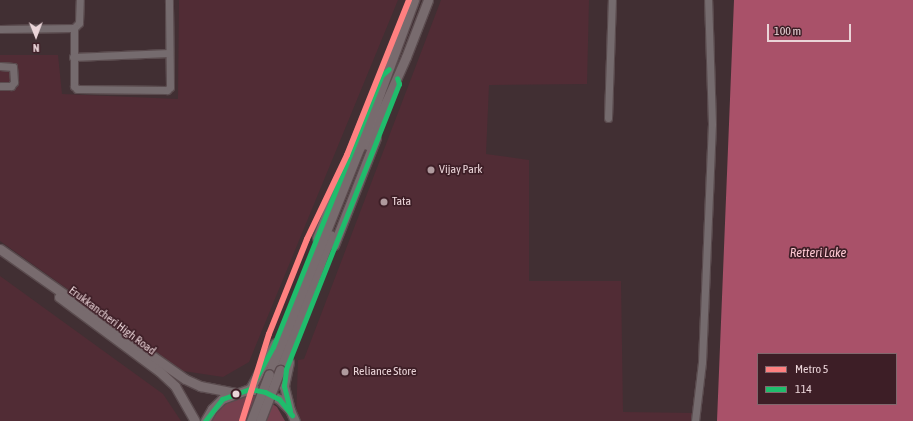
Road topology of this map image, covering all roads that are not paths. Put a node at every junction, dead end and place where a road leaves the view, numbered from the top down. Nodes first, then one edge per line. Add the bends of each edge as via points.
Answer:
1 (80, 0) edge
2 (169, 0) edge
3 (414, 0) edge
4 (428, 0) edge
5 (612, 0) edge
6 (708, 0) edge
7 (74, 28) junction
8 (0, 29) edge
9 (169, 53) junction
10 (73, 56) junction
11 (0, 66) edge
12 (389, 69) junction
13 (395, 83) junction
14 (0, 86) edge
15 (608, 118) dead end
16 (0, 249) edge
17 (0, 254) edge
18 (192, 382) junction
19 (250, 389) junction
20 (235, 393) junction
21 (181, 395) junction
22 (290, 410) junction
23 (195, 421) edge
24 (205, 421) edge
25 (251, 421) edge
26 (260, 421) edge
27 (295, 421) edge
28 (695, 421) edge

1 - 7 street via 79,23
2 - 9 street
3 - 12 main road
4 - 13 main road
5 - 15 street
6 - 28 street via 712,124 705,296
7 - 8 street
7 - 10 street
9 - 10 street
9 - 10 street via 170,87 167,90 77,89 74,86
11 - 14 street via 13,67 14,82 11,86
12 - 19 main road via 382,75 273,347
12 - 25 main road, bridge
13 - 22 main road via 399,84 286,368 284,386
13 - 26 main road, bridge via 365,150
16 - 18 main road
17 - 21 main road, Erukkancheri High Road via 158,371
18 - 20 main road via 216,391
18 - 21 main road
19 - 20 main road
19 - 22 main road via 265,392 279,399
20 - 24 main road via 222,399
21 - 23 main road, Erukkancheri High Road
22 - 27 main road

